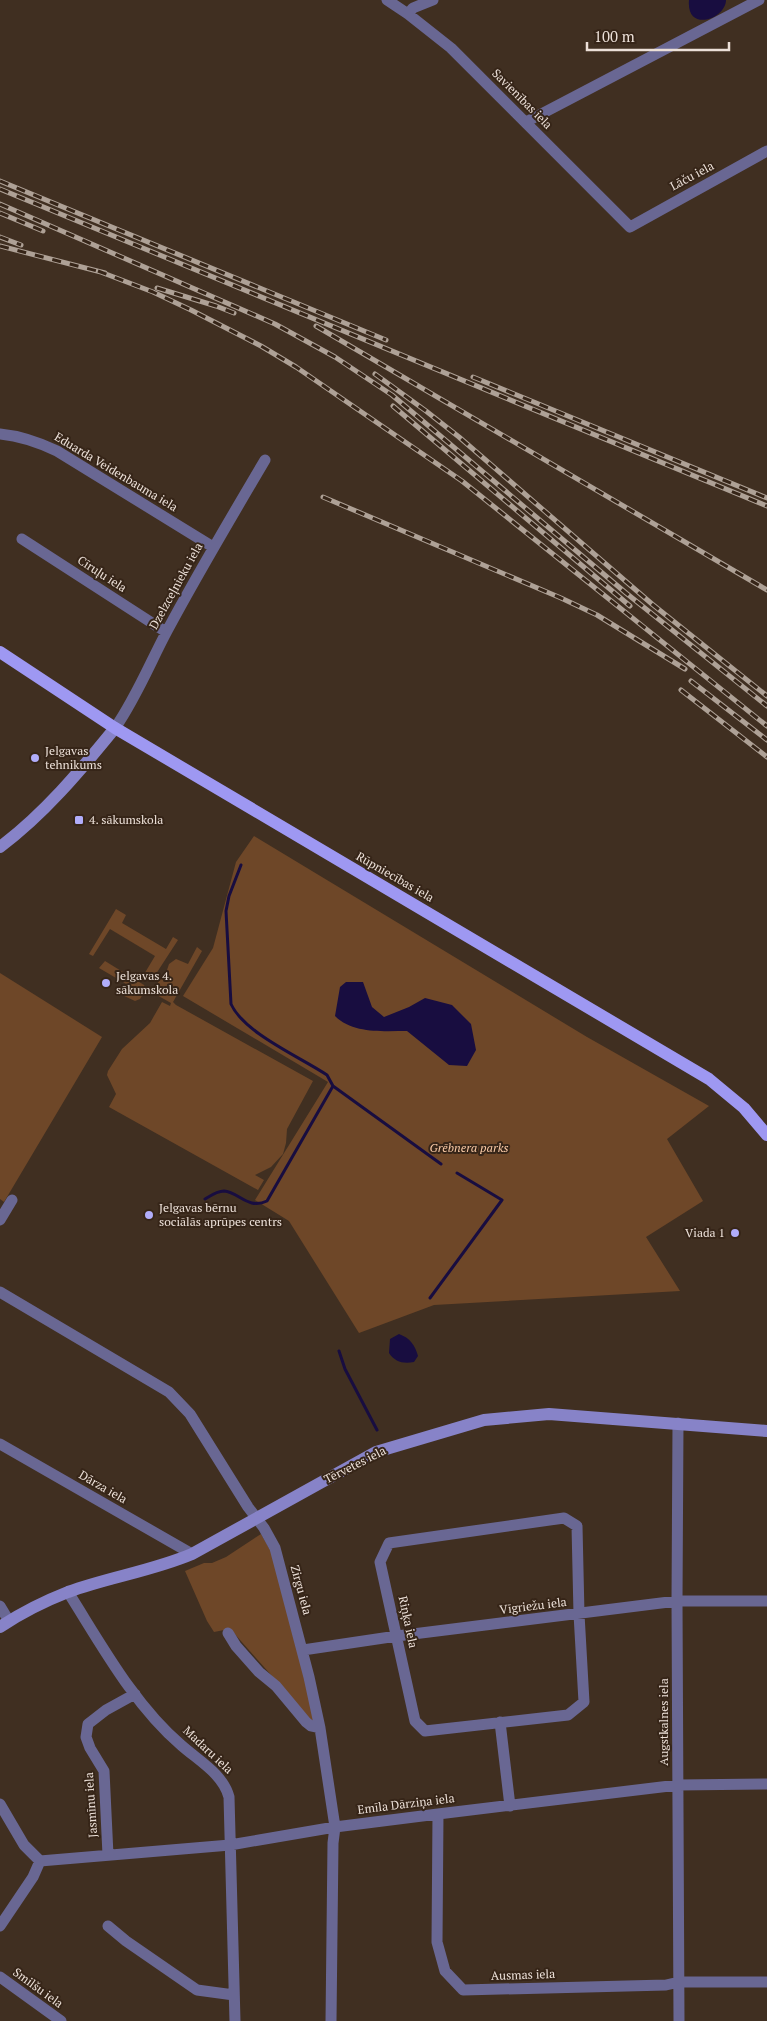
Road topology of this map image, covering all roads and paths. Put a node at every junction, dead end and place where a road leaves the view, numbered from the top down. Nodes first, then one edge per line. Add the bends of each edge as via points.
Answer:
1 (386, 0) edge
2 (433, 0) edge
3 (760, 0) edge
4 (408, 14) junction
5 (526, 122) junction
6 (767, 152) edge
7 (630, 227) joint
8 (0, 434) edge
9 (265, 460) dead end
10 (22, 538) dead end
11 (213, 547) junction
12 (166, 632) junction
13 (0, 652) edge
14 (115, 728) junction
15 (0, 847) edge
16 (767, 1135) edge
17 (12, 1200) dead end
18 (0, 1220) edge
19 (0, 1292) edge
20 (678, 1423) junction
21 (767, 1431) edge
22 (0, 1444) edge
23 (257, 1518) junction
24 (192, 1554) junction
25 (68, 1592) junction
26 (677, 1601) junction
27 (767, 1602) edge
28 (0, 1606) edge
29 (579, 1614) junction
30 (5, 1624) edge
31 (228, 1633) dead end
32 (397, 1636) junction
33 (303, 1650) junction
34 (135, 1694) junction
35 (500, 1722) junction
36 (320, 1728) junction
37 (767, 1784) edge
38 (678, 1785) junction
39 (0, 1804) edge
40 (510, 1806) junction
41 (438, 1814) junction
42 (335, 1828) junction
43 (230, 1845) junction
44 (108, 1855) junction
45 (45, 1861) junction
46 (0, 1926) edge
47 (108, 1926) dead end
48 (0, 1977) edge
49 (679, 1982) junction
50 (767, 1982) edge
51 (234, 1994) junction
52 (60, 2021) edge
53 (235, 2021) edge
54 (331, 2021) edge
55 (680, 2021) edge

1 - 4 street, Savienības iela
2 - 4 street via 413,8
3 - 5 street
4 - 5 street, Savienības iela via 451,48
5 - 7 street, Savienības iela
6 - 7 street, Lāču iela
8 - 11 street, Eduarda Veidenbauma iela via 35,441 57,451
9 - 11 street, Dzelzceļnieku iela
10 - 12 street, Cīruļu iela
11 - 12 street, Dzelzceļnieku iela
12 - 14 street, Dzelzceļnieku iela
13 - 14 main road, Rūpniecības iela
14 - 15 main road via 68,784 20,832
14 - 16 main road, Rūpniecības iela via 709,1079 744,1108
17 - 18 street
19 - 23 street, Zirgu iela via 169,1392 194,1420
20 - 21 main road, Tērvetes iela
20 - 23 main road, Tērvetes iela via 549,1414 484,1420 376,1452
20 - 26 street, Augstkalnes iela
22 - 24 street, Dārza iela
23 - 24 main road, Tērvetes iela
23 - 33 street, Zirgu iela via 275,1548
24 - 25 main road, Tērvetes iela
25 - 30 main road, Tērvetes iela
25 - 34 street, Madaru iela
26 - 27 street, Vīgriežu iela
26 - 29 street, Vīgriežu iela
26 - 38 street, Augstkalnes iela
28 - 30 street
29 - 32 street, Vīgriežu iela
29 - 32 street, Riņķa iela via 577,1526 564,1518 389,1544 380,1562
29 - 35 street, Riņķa iela via 584,1702 568,1715
31 - 36 street via 236,1646 306,1722
32 - 33 street, Vīgriežu iela
32 - 35 street, Riņķa iela via 415,1721 425,1731
33 - 36 street, Zirgu iela
34 - 43 street, Madaru iela via 179,1744 226,1786
34 - 44 street, Jasmīnu iela via 88,1724 86,1737 104,1771
35 - 40 street
36 - 42 street, Zirgu iela
37 - 38 street, Emīla Dārziņa iela
38 - 40 street, Emīla Dārziņa iela
38 - 49 street, Augstkalnes iela
39 - 45 street via 24,1845
40 - 41 street, Emīla Dārziņa iela
41 - 42 street, Emīla Dārziņa iela
41 - 49 street, Ausmas iela via 437,1942 445,1971 464,1990 666,1985
42 - 43 street, Emīla Dārziņa iela
42 - 54 street, Zirgu iela
43 - 44 street, Emīla Dārziņa iela
43 - 51 street, Madaru iela
44 - 45 street, Emīla Dārziņa iela
45 - 46 street
47 - 51 street via 197,1990
48 - 52 street, Smilšu iela
49 - 50 street, Ausmas iela
49 - 55 street, Augstkalnes iela
51 - 53 street, Madaru iela

